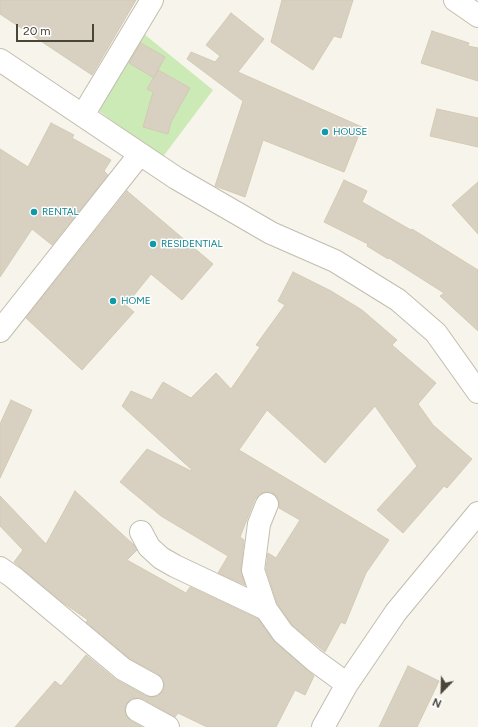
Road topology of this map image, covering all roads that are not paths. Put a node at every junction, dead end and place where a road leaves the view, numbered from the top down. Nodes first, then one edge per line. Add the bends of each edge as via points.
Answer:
1 (152, 0) edge
2 (455, 0) edge
3 (478, 16) edge
4 (0, 60) edge
5 (83, 115) junction
6 (140, 154) junction
7 (0, 331) edge
8 (478, 392) edge
9 (267, 504) dead end
10 (478, 513) edge
11 (141, 532) dead end
12 (0, 568) edge
13 (266, 609) junction
14 (347, 684) junction
15 (152, 685) dead end
16 (137, 710) dead end
17 (168, 727) edge
18 (323, 727) edge

1 - 5 street
2 - 3 street
4 - 5 street
5 - 6 street
6 - 7 street
6 - 8 street via 176,178 271,232 335,261 398,300 436,333
9 - 13 street via 259,524 253,570
10 - 14 street via 396,612
11 - 13 street via 149,547 162,558
12 - 15 street via 123,669
13 - 14 street via 283,633
14 - 18 street
16 - 17 street

